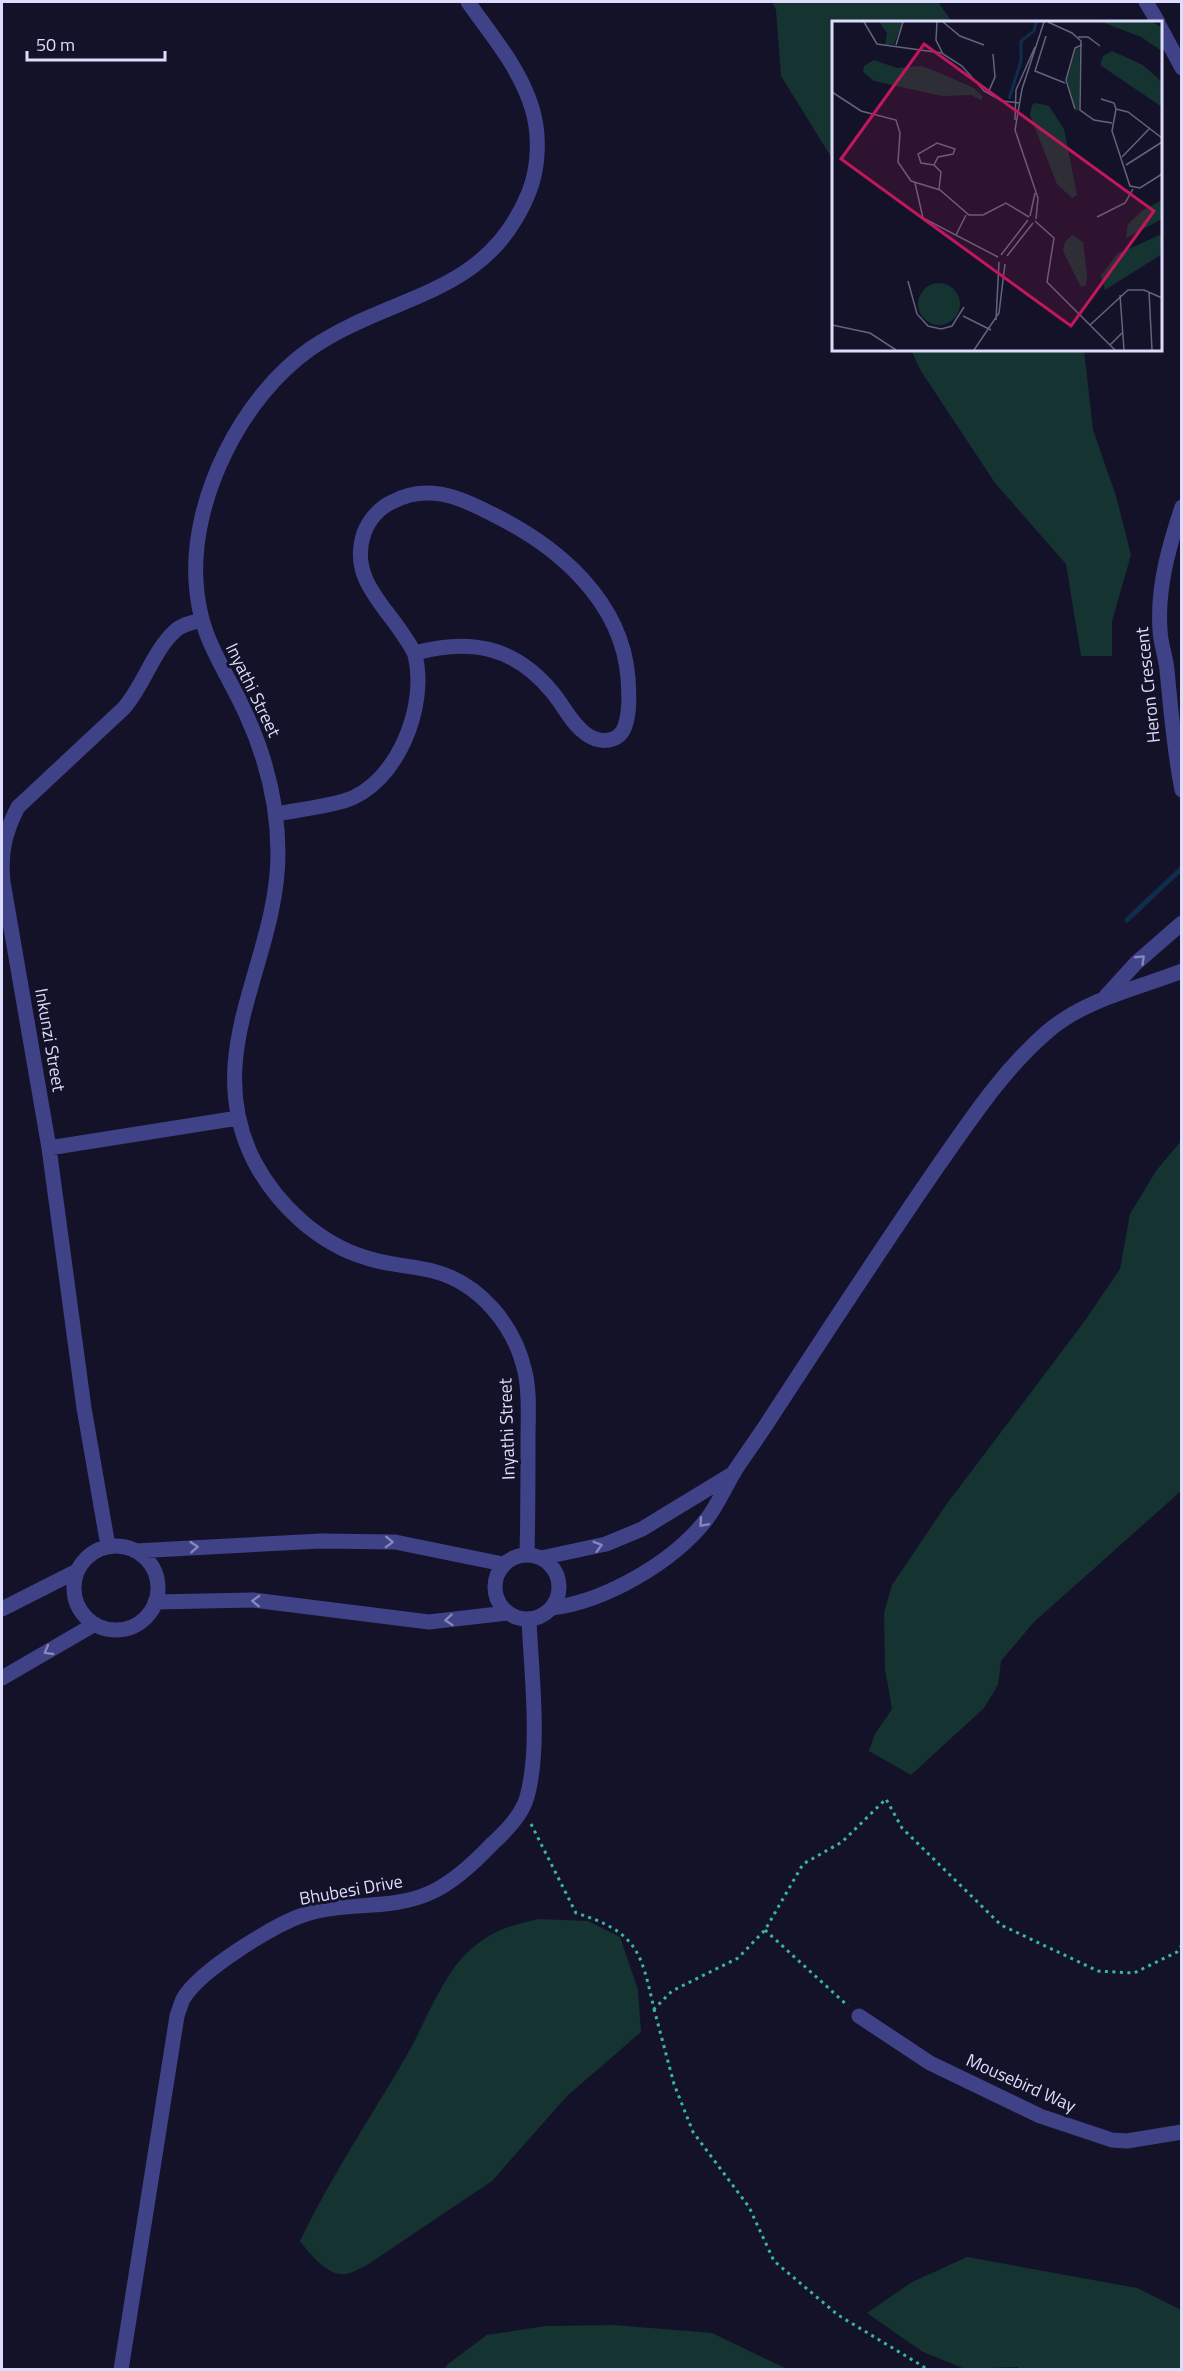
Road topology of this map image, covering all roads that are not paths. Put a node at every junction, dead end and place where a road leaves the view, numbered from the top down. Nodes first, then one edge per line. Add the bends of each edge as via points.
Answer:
1 (468, 2) edge
2 (1146, 2) edge
3 (1157, 21) edge
4 (1162, 29) edge
5 (1182, 68) edge
6 (1182, 507) edge
7 (202, 620) junction
8 (415, 653) junction
9 (1174, 667) edge
10 (1182, 790) edge
11 (276, 814) junction
12 (1182, 923) edge
13 (1182, 971) edge
14 (1104, 998) junction
15 (238, 1118) junction
16 (49, 1149) junction
17 (734, 1473) junction
18 (108, 1546) junction
19 (135, 1551) junction
20 (534, 1556) junction
21 (503, 1564) junction
22 (77, 1571) junction
23 (155, 1602) junction
24 (551, 1608) junction
25 (2, 1609) edge
26 (507, 1613) junction
27 (529, 1619) junction
28 (94, 1624) junction
29 (2, 1678) edge
30 (859, 2016) road end
31 (1182, 2132) edge
32 (121, 2370) edge

1 - 7 street, Inyathi Street via 519,75 533,111 537,137 535,178 524,206 511,231 465,274 310,349 260,398 235,431 205,506 196,580
2 - 3 street
4 - 5 street
6 - 9 street, Heron Crescent via 1162,588 1160,629
7 - 11 street, Inyathi Street via 209,646 244,709 263,754
7 - 16 street, Inkunzi Street via 175,631 124,708 28,796 7,828 2,847 3,882
8 - 8 street via 368,587 361,542 375,514 391,502 411,494 450,494 523,529 576,571 600,601 623,645 629,689 626,723 622,733 606,741 586,734 540,677 520,662 485,646 439,646
8 - 11 street via 414,713 394,762 362,792 345,801
9 - 10 street, Heron Crescent via 1172,741
11 - 15 street, Inyathi Street via 276,889 237,1034 233,1071
14 -> 12 street via 1136,963
13 - 14 street
14 - 17 street via 1049,1030 1021,1056 973,1116
15 - 16 street
15 - 20 street, Inyathi Street via 256,1164 274,1192 317,1235 365,1258 437,1272 476,1294 495,1309 509,1328 527,1376
16 - 18 street, Inkunzi Street via 84,1408
20 -> 17 street via 606,1544 642,1529
17 -> 24 street via 705,1521 648,1570 577,1605
18 - 19 street
18 - 22 street via 85,1559
19 -> 21 street via 321,1541 395,1542
19 - 23 street via 152,1567 158,1590
20 - 21 street via 514,1557
20 - 24 street via 549,1563 558,1581
21 - 26 street via 494,1589
22 - 25 street
22 - 28 street via 74,1595
26 -> 23 street via 429,1622 253,1600
23 - 28 street via 150,1613 130,1627 112,1629
24 - 27 street
26 - 27 street
27 - 32 street, Bhubesi Drive via 533,1747 527,1798 521,1811 475,1861 431,1893 400,1903 307,1914 228,1957 184,1998 177,2016
28 -> 29 street
30 - 31 street, Mousebird Way via 930,2063 1040,2116 1127,2141

